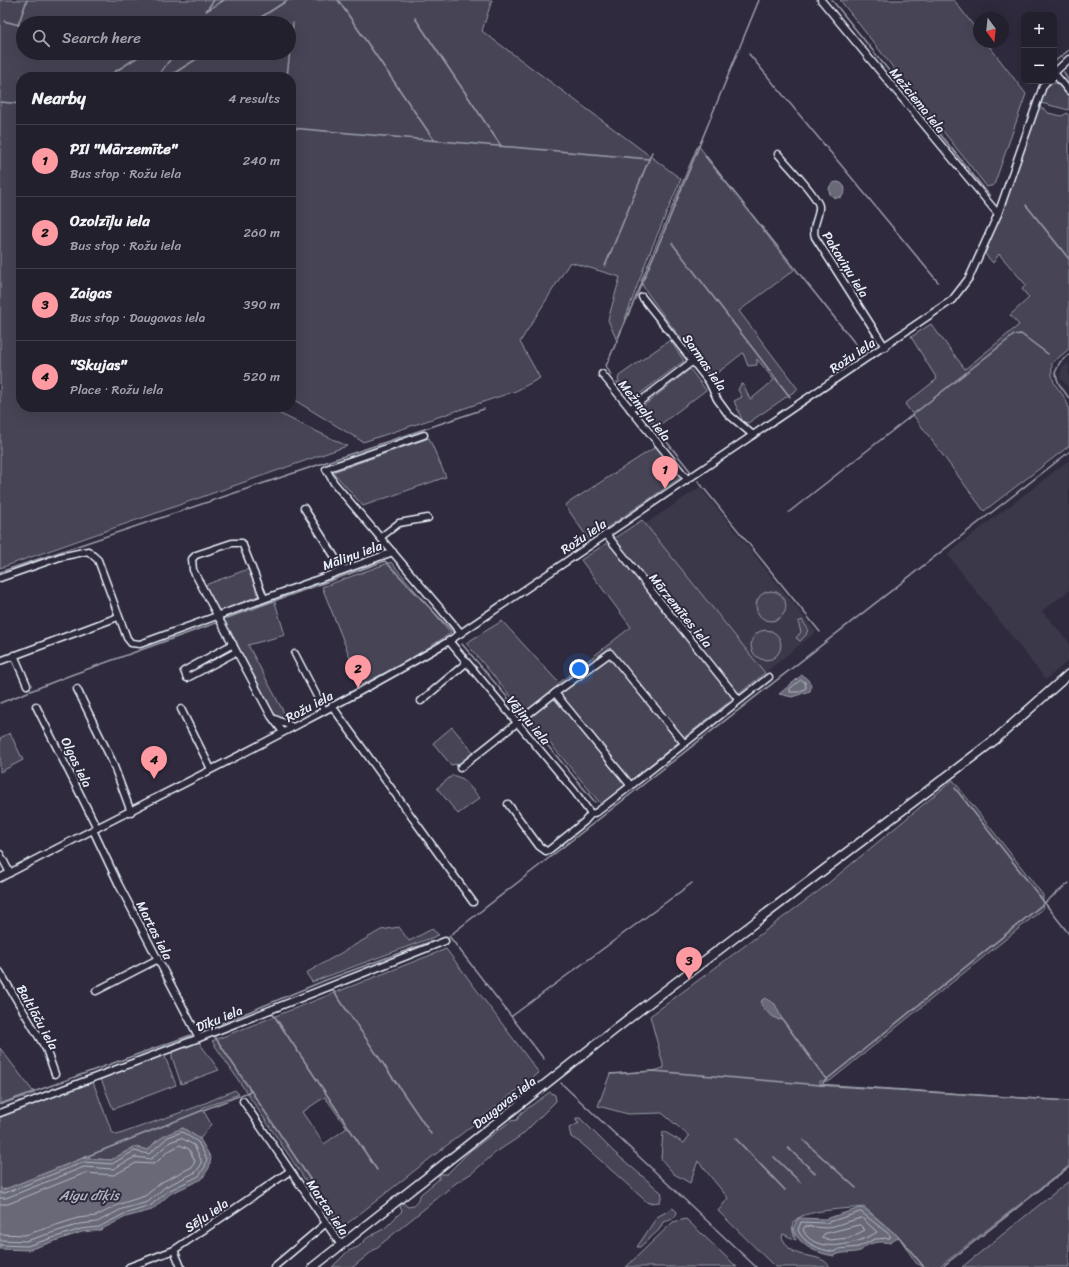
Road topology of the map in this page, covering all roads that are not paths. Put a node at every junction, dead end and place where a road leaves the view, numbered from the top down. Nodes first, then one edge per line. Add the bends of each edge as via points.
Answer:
1 (821, 0) edge
2 (1069, 59) edge
3 (1057, 70) edge
4 (1057, 77) edge
5 (1045, 84) edge
6 (1069, 91) edge
7 (778, 154) dead end
8 (998, 214) junction
9 (642, 297) dead end
10 (885, 347) junction
11 (693, 361) junction
12 (602, 374) dead end
13 (630, 409) junction
14 (424, 435) dead end
15 (753, 435) junction
16 (686, 479) junction
17 (304, 508) dead end
18 (428, 518) dead end
19 (606, 534) junction
20 (381, 537) junction
21 (393, 552) junction
22 (343, 570) junction
23 (0, 578) edge
24 (264, 598) junction
25 (218, 615) junction
26 (118, 617) junction
27 (461, 633) junction
28 (449, 641) junction
29 (232, 644) junction
30 (236, 652) junction
31 (295, 654) dead end
32 (14, 656) junction
33 (0, 661) edge
34 (466, 662) junction
35 (1069, 674) edge
36 (769, 677) dead end
37 (27, 685) dead end
38 (77, 689) dead end
39 (555, 693) junction
40 (739, 700) junction
41 (421, 701) dead end
42 (36, 706) dead end
43 (332, 706) junction
44 (181, 709) dead end
45 (324, 710) junction
46 (274, 718) junction
47 (517, 722) junction
48 (293, 727) junction
49 (283, 732) junction
50 (684, 742) junction
51 (460, 768) dead end
52 (211, 770) junction
53 (631, 786) junction
54 (508, 804) dead end
55 (131, 812) junction
56 (591, 814) junction
57 (95, 829) junction
58 (0, 854) edge
59 (10, 873) junction
60 (0, 878) edge
61 (473, 902) dead end
62 (445, 941) dead end
63 (158, 959) junction
64 (0, 972) edge
65 (96, 991) dead end
66 (199, 1038) junction
67 (56, 1074) dead end
68 (243, 1101) dead end
69 (0, 1113) edge
70 (290, 1171) junction
71 (325, 1224) junction
72 (341, 1245) junction
73 (174, 1250) junction
74 (129, 1267) edge
75 (181, 1267) edge
76 (274, 1267) edge
77 (313, 1267) edge

1 - 8 street, Mežciema iela
2 - 3 street
4 - 6 street
5 - 8 street, Rožu iela
7 - 10 street, Pakaviņu iela via 817,200 819,211 814,228 815,237
8 - 10 street, Rožu iela via 962,289 952,300
9 - 11 street, Sarmas iela
10 - 15 street, Rožu iela
11 - 13 street
11 - 15 street, Sarmas iela via 728,414
12 - 13 street, Mežmaļu iela
13 - 16 street, Mežmaļu iela
14 - 20 street via 326,469 334,483
15 - 16 street, Rožu iela
16 - 19 street, Rožu iela
17 - 22 street
18 - 20 street via 399,523
19 - 27 street, Rožu iela
19 - 40 street, Mārzemītes iela
20 - 21 street
21 - 22 street, Māliņu iela
21 - 27 street, Māliņu iela
22 - 24 street, Māliņu iela
23 - 26 street via 60,557 88,551 98,560
24 - 25 street, Māliņu iela
24 - 25 street via 242,543 232,543 196,555 192,559 193,570
25 - 26 street, Māliņu iela via 140,644 131,643
25 - 29 street
26 - 32 street
27 - 28 street, Rožu iela
28 - 34 street, Vējiņu iela
28 - 43 street, Rožu iela
29 - 30 street
29 - 30 street via 184,671 187,678
30 - 46 street
31 - 45 street
32 - 33 street
32 - 37 street
34 - 41 street
34 - 47 street, Vējiņu iela
35 - 72 main road, Daugavas iela via 996,739 710,956
36 - 40 street
38 - 55 street via 112,761
39 - 47 street
39 - 50 street via 610,653
39 - 53 street
40 - 50 street
42 - 57 street, Olgas iela
43 - 45 street, Rožu iela
43 - 61 street
44 - 52 street
45 - 48 street, Rožu iela
46 - 48 street
46 - 49 street
47 - 51 street
47 - 56 street, Vējiņu iela
48 - 49 street, Rožu iela
49 - 52 street, Rožu iela
50 - 53 street
52 - 55 street, Rožu iela
53 - 56 street
54 - 56 street via 539,846 546,851
55 - 57 street, Rožu iela
57 - 59 street, Rožu iela
57 - 63 street, Martas iela
58 - 59 street
59 - 60 street, Rožu iela
62 - 66 street, Dīķu iela
63 - 65 street
63 - 66 street, Martas iela
64 - 67 street, Baltlāču iela via 46,1049
66 - 69 street, Dīķu iela
68 - 70 street, Martas iela
70 - 71 street, Martas iela
70 - 73 street, Sēļu iela
71 - 72 street, Martas iela
71 - 76 street
72 - 77 main road, Daugavas iela
73 - 74 street, Sēļu iela
73 - 75 street

